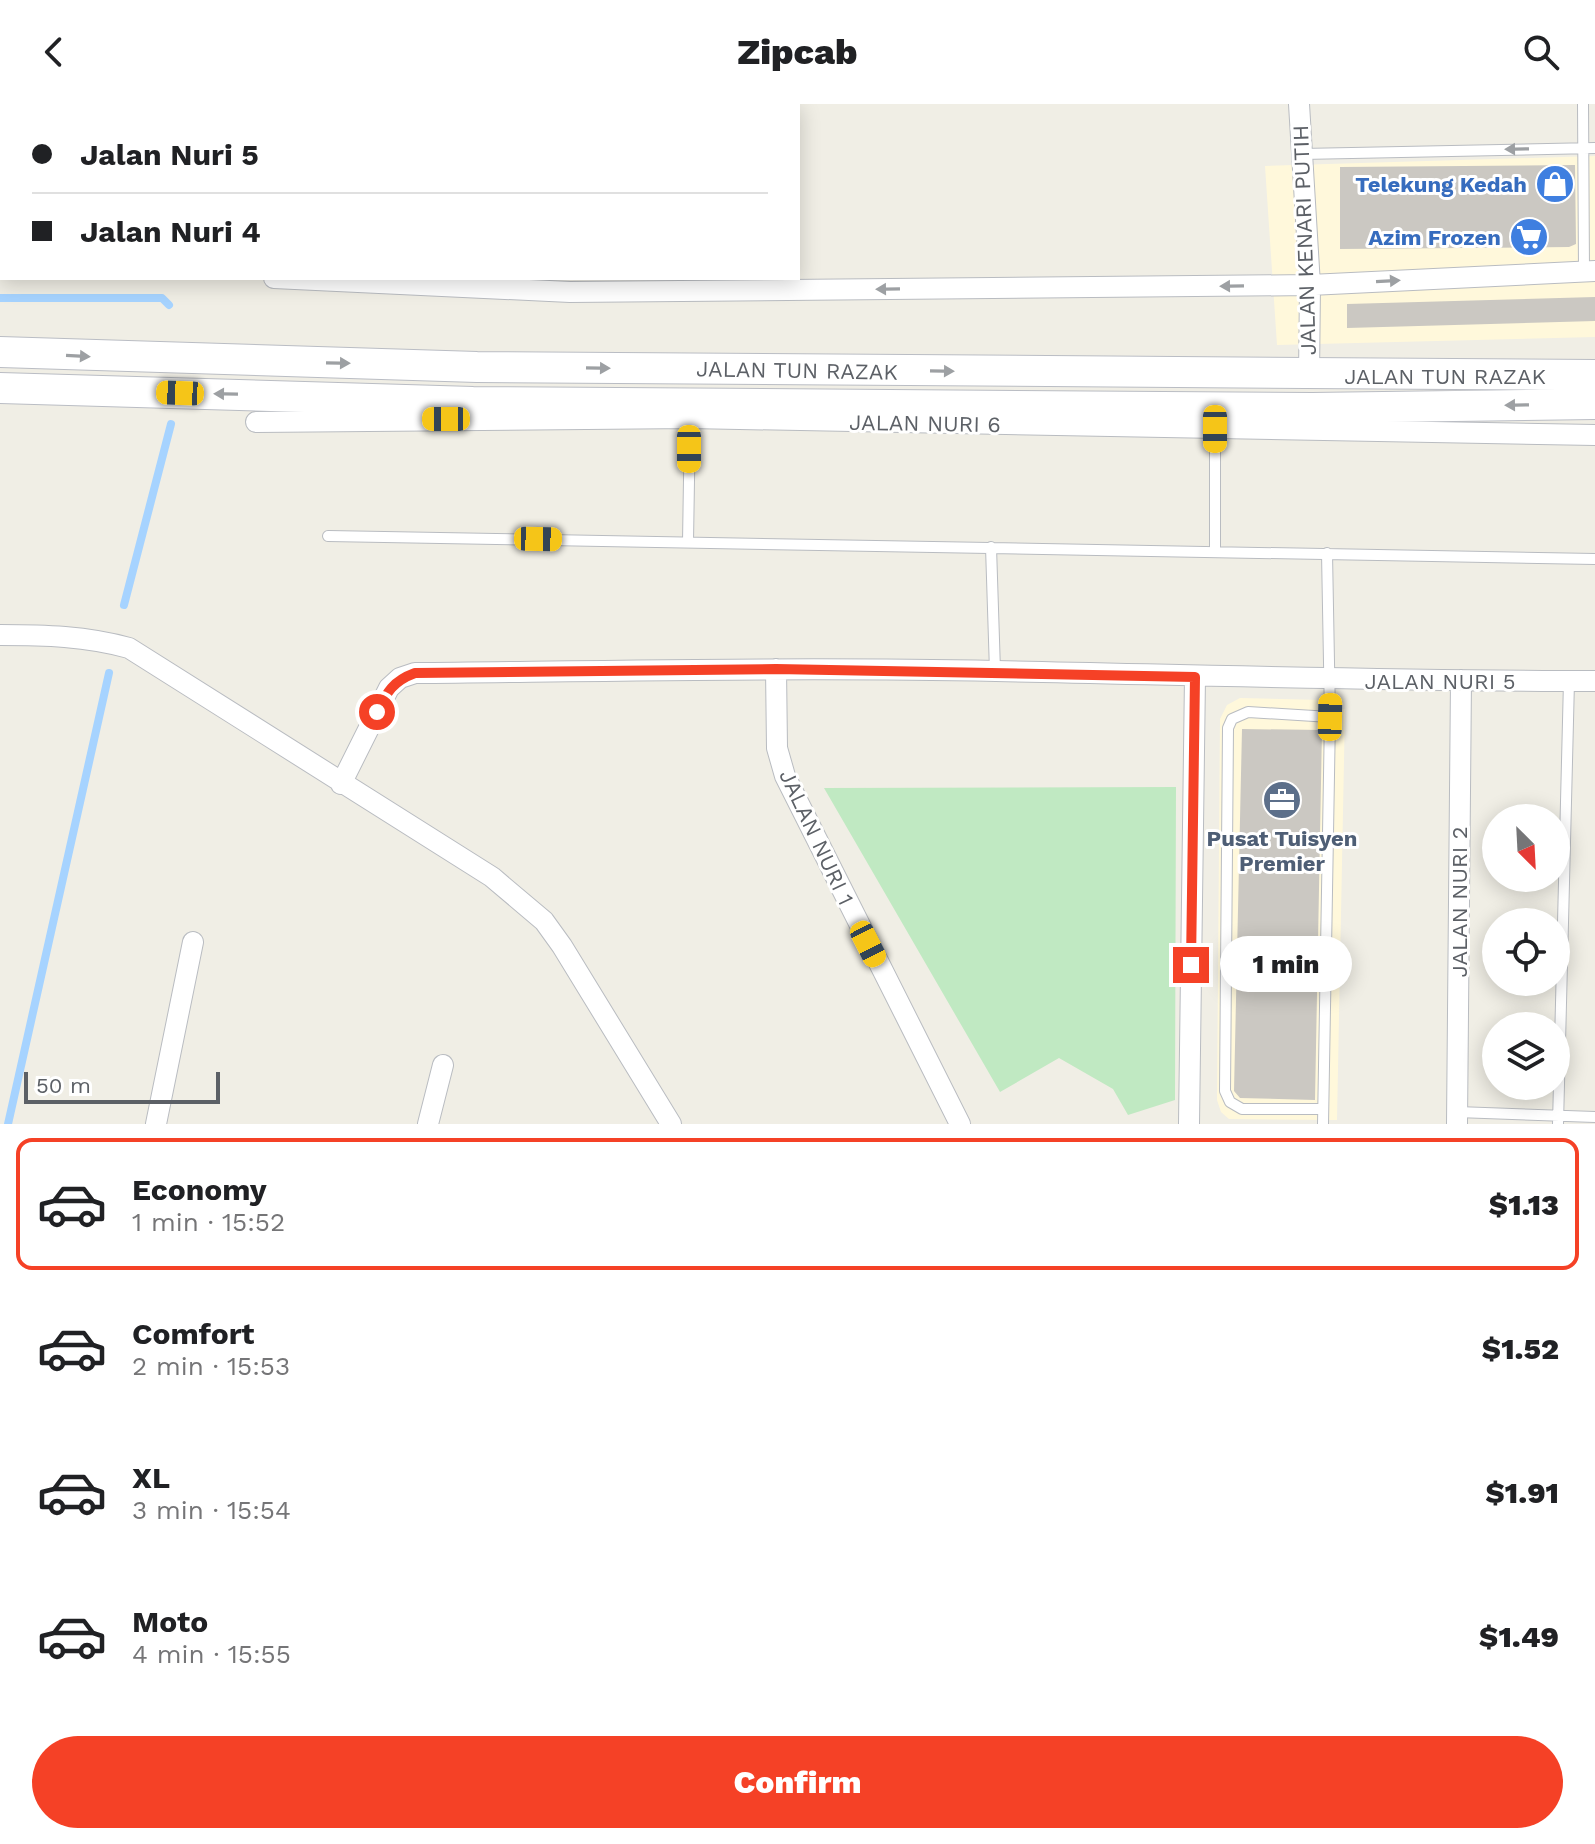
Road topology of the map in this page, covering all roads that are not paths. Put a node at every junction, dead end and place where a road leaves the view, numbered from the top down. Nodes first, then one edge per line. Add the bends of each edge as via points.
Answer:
1 (1299, 104) edge
2 (1583, 104) edge
3 (1589, 148) edge
4 (1302, 154) junction
5 (1590, 271) edge
6 (316, 280) edge
7 (1310, 285) junction
8 (0, 352) edge
9 (1595, 375) edge
10 (1309, 376) junction
11 (2, 389) edge
12 (1595, 404) edge
13 (293, 408) junction
14 (690, 418) junction
15 (256, 422) dead end
16 (1215, 429) junction
17 (1595, 435) edge
18 (328, 536) dead end
19 (688, 542) junction
20 (991, 547) junction
21 (1215, 551) junction
22 (1327, 553) junction
23 (1595, 559) edge
24 (0, 635) edge
25 (776, 669) junction
26 (995, 671) junction
27 (1195, 677) junction
28 (1461, 680) junction
29 (1331, 681) junction
30 (1569, 681) junction
31 (1595, 681) edge
32 (1330, 717) junction
33 (341, 784) junction
34 (193, 942) dead end
35 (443, 1065) dead end
36 (1323, 1109) junction
37 (1595, 1117) edge
38 (1457, 1118) edge
39 (1558, 1120) edge
40 (156, 1124) edge
41 (428, 1124) edge
42 (671, 1124) edge
43 (960, 1124) edge
44 (1189, 1124) edge
45 (1323, 1124) edge

1 - 4 street, JALAN KENARI PUTIH
2 - 3 lane
3 -> 4 lane
3 - 5 lane
4 - 7 street, JALAN KENARI PUTIH
7 -> 5 street
7 -> 6 street via 570,292
7 - 10 street, JALAN KENARI PUTIH
8 -> 10 main road, JALAN TUN RAZAK via 477,367
9 - 10 main road, JALAN TUN RAZAK
13 -> 11 main road, JALAN TUN RAZAK
12 -> 13 main road, JALAN TUN RAZAK via 1015,407 473,402
13 - 14 street, JALAN NURI 6
13 - 15 street, JALAN NURI 6
14 - 16 street, JALAN NURI 6
14 - 19 lane
16 - 17 street, JALAN NURI 6
16 - 21 lane
18 - 19 lane
19 - 20 lane
20 - 21 lane
20 - 26 lane
21 - 22 lane
22 - 23 lane
22 - 29 lane
24 - 33 street via 101,640 129,648
25 - 26 street, JALAN NURI 5
25 - 33 street, JALAN NURI 5 via 415,673 389,688
25 - 43 street, JALAN NURI 1 via 777,748 785,776
26 - 27 street, JALAN NURI 5
27 - 29 street, JALAN NURI 5
27 - 44 street
28 - 29 street, JALAN NURI 5
28 - 30 street, JALAN NURI 5
28 - 38 street, JALAN NURI 2
29 - 32 lane
30 - 31 street, JALAN NURI 5
30 - 39 lane
32 - 36 lane
32 - 36 lane via 1248,712 1232,719 1228,728 1225,1091 1242,1109
33 - 42 street via 492,877 544,921
34 - 40 street
35 - 41 street
36 - 45 lane
37 - 39 lane
38 - 39 lane

